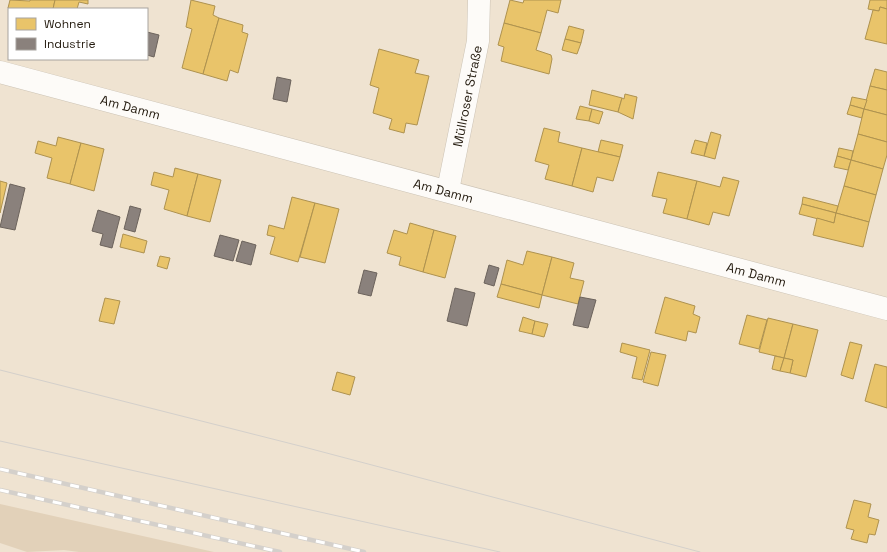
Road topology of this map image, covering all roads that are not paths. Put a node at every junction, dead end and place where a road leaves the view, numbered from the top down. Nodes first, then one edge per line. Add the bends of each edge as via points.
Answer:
1 (479, 0) edge
2 (0, 72) edge
3 (448, 190) junction
4 (886, 307) edge

1 - 3 street, Müllroser Straße via 478,41
2 - 3 street, Am Damm
3 - 4 street, Am Damm

